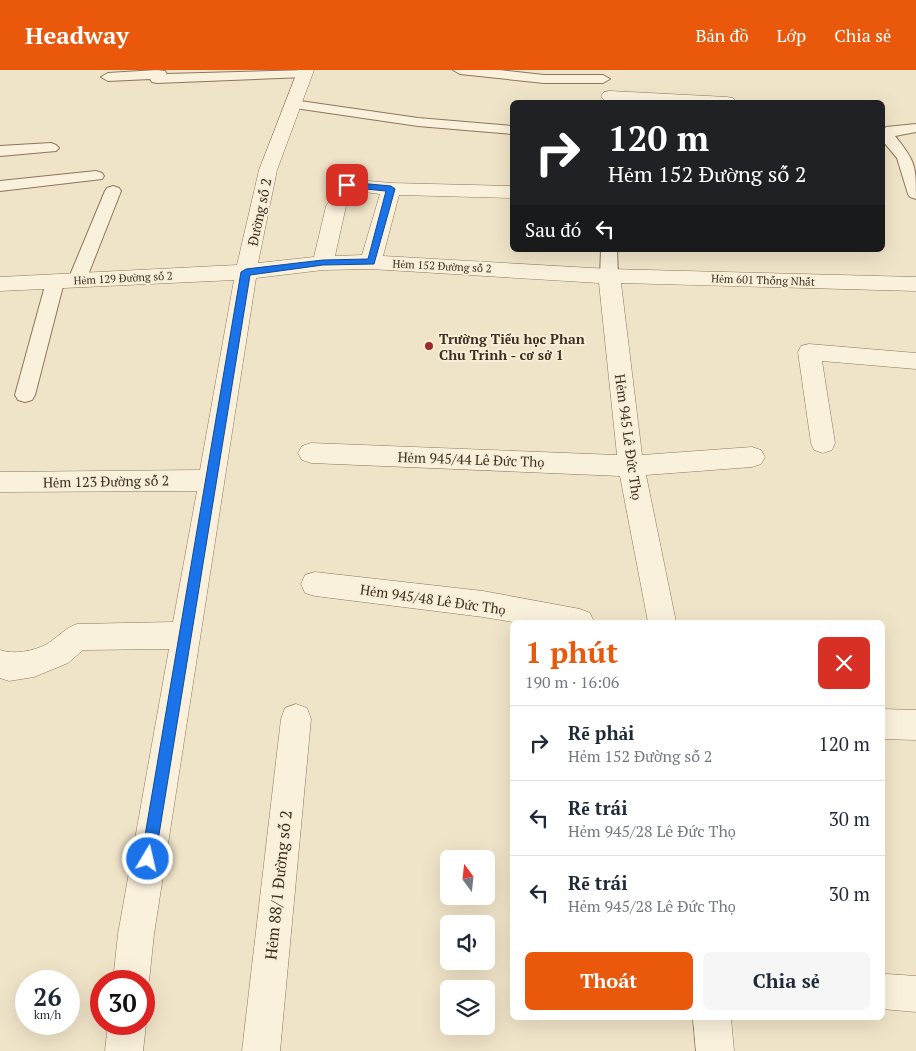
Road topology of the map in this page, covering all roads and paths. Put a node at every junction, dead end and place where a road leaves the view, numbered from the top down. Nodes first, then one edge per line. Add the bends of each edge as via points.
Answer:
1 (460, 70) edge
2 (305, 71) edge
3 (603, 74) edge
4 (108, 77) dead end
5 (610, 99) edge
6 (649, 100) edge
7 (293, 104) junction
8 (916, 128) edge
9 (510, 130) edge
10 (51, 148) dead end
11 (0, 151) edge
12 (96, 176) dead end
13 (347, 185) dead end
14 (0, 186) edge
15 (391, 189) junction
16 (113, 191) dead end
17 (510, 192) edge
18 (916, 194) edge
19 (336, 206) dead end
20 (609, 252) edge
21 (323, 262) junction
22 (371, 262) junction
23 (246, 272) junction
24 (610, 276) junction
25 (77, 280) junction
26 (55, 282) junction
27 (0, 284) edge
28 (916, 284) edge
29 (916, 361) edge
30 (25, 395) dead end
31 (823, 442) dead end
32 (311, 453) dead end
33 (752, 456) dead end
34 (631, 466) junction
35 (211, 480) junction
36 (0, 482) edge
37 (315, 584) dead end
38 (569, 620) edge
39 (662, 620) edge
40 (185, 635) junction
41 (0, 664) edge
42 (296, 719) dead end
43 (885, 724) edge
44 (916, 725) edge
45 (132, 970) edge
46 (712, 1020) edge
47 (126, 1035) edge
48 (124, 1051) edge
49 (261, 1051) edge
50 (715, 1051) edge

1 - 3 lane via 544,79
2 - 4 lane via 157,79 160,74
2 - 7 street, Đường số 2
3 - 5 lane
5 - 6 street
7 - 9 lane via 418,122
7 - 23 street, Đường số 2 via 268,170
8 - 18 lane via 891,130 887,136 904,157
10 - 11 lane
12 - 14 lane
13 - 15 street
15 - 17 street
15 - 22 street
16 - 25 lane
19 - 21 street
20 - 24 lane, Hẻm 945 Lê Đức Thọ
21 - 22 street, Hẻm 152 Đường số 2
21 - 23 street, Hẻm 152 Đường số 2
22 - 24 street, Hẻm 152 Đường số 2
23 - 25 street, Hẻm 129 Đường số 2
23 - 35 street, Đường số 2
24 - 28 street, Hẻm 601 Thống Nhất
24 - 34 street, Hẻm 945 Lê Đức Thọ
25 - 26 street, Hẻm 129 Đường số 2
26 - 27 street, Hẻm 129 Đường số 2
26 - 30 lane
29 - 31 street via 810,352
32 - 34 street, Hẻm 945/44 Lê Đức Thọ
33 - 34 street, Hẻm 945/44 Lê Đức Thọ
34 - 39 street, Hẻm 945 Lê Đức Thọ
35 - 36 street, Hẻm 123 Đường số 2
35 - 40 street, Đường số 2
37 - 38 street, Hẻm 945/48 Lê Đức Thọ via 483,604
40 - 41 street via 77,638 58,653 34,663 9,667
40 - 45 street, Đường số 2
42 - 49 street, Hẻm 88/1 Đường số 2
43 - 44 street
46 - 50 street
47 - 48 street

